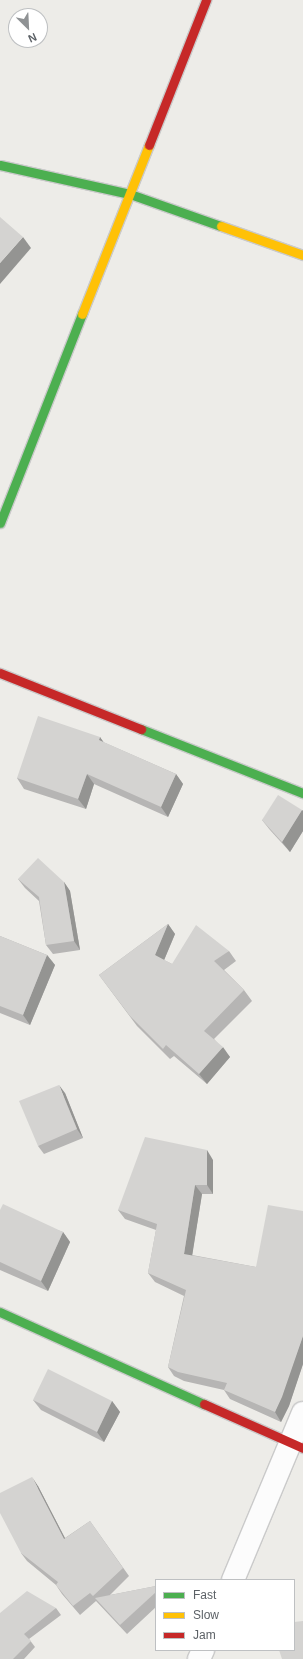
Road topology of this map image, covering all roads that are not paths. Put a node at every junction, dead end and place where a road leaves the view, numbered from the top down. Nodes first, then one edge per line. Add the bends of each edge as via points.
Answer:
1 (206, 0) edge
2 (0, 164) edge
3 (130, 194) junction
4 (303, 255) edge
5 (0, 523) edge
6 (0, 673) edge
7 (303, 793) edge
8 (0, 1312) edge
9 (303, 1413) edge
10 (297, 1446) edge
11 (233, 1579) edge

1 - 3 street
2 - 3 street
3 - 4 street
3 - 5 street
6 - 7 street
8 - 10 street
9 - 10 street
10 - 11 street

